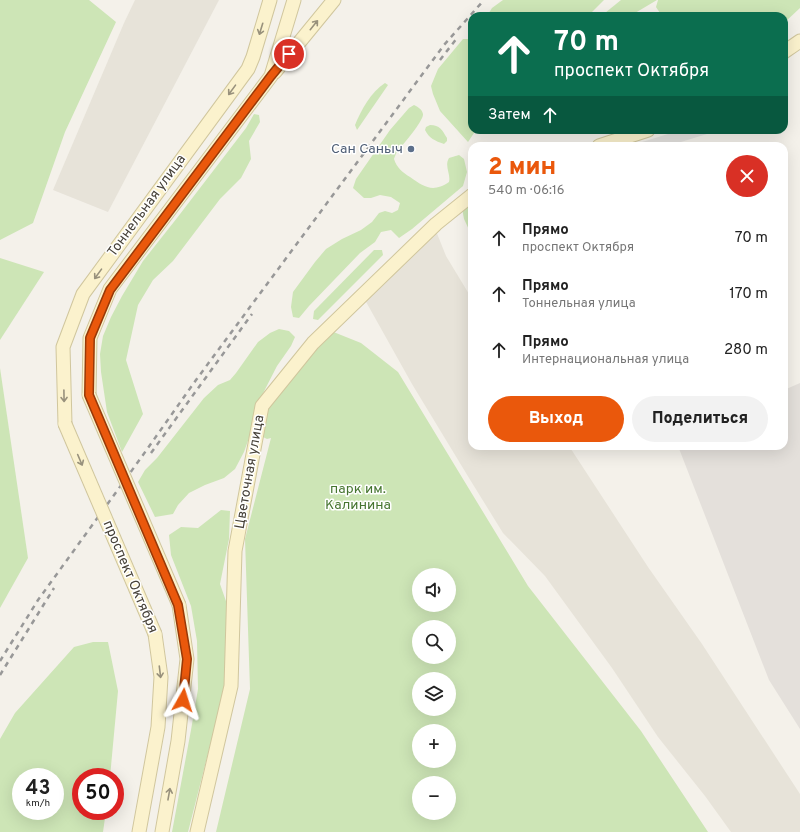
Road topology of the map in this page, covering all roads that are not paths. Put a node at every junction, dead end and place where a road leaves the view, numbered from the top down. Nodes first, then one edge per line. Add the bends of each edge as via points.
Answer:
1 (270, 0) edge
2 (294, 0) edge
3 (334, 0) edge
4 (800, 41) edge
5 (788, 49) edge
6 (271, 76) junction
7 (636, 134) edge
8 (611, 142) edge
9 (468, 198) edge
10 (64, 424) joint
11 (139, 832) edge
12 (162, 832) edge
13 (197, 832) edge

1 -> 10 main road, Тоннельная улица via 248,69 83,294 63,347
2 - 6 main road, Тоннельная улица
6 -> 3 main road
4 - 5 main road
12 -> 6 main road, Тоннельная улица, bridge via 178,741 187,659 178,605 89,395 90,338 110,290
7 - 8 main road
9 - 13 main road, Цветочная улица via 436,224 314,343 262,406 235,550 231,686
10 -> 11 main road, проспект Октября, bridge via 155,634 161,677 158,727

